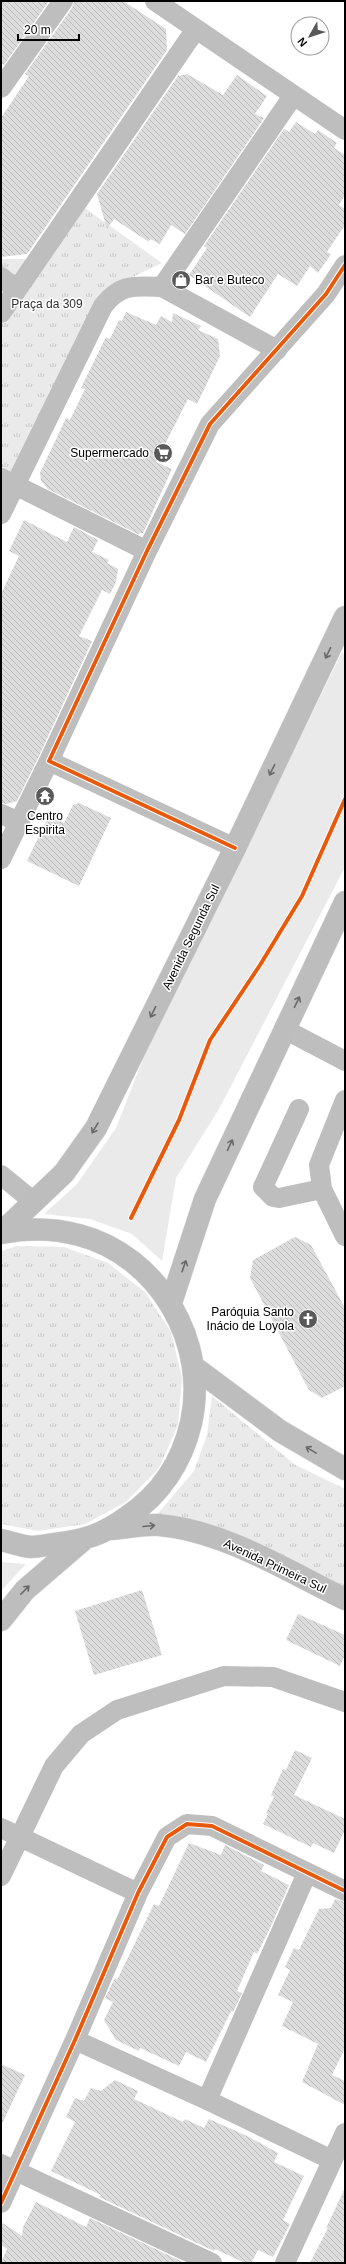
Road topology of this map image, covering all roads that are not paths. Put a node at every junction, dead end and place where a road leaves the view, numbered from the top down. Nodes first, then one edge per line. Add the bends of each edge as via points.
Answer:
1 (63, 1) edge
2 (155, 1) edge
3 (196, 29) junction
4 (1, 88) edge
5 (293, 96) junction
6 (345, 130) edge
7 (345, 265) edge
8 (1, 277) edge
9 (162, 287) junction
10 (17, 290) junction
11 (1, 313) edge
12 (277, 350) junction
13 (8, 482) edge
14 (1, 514) edge
15 (147, 551) junction
16 (345, 618) edge
17 (49, 761) junction
18 (1, 814) edge
19 (19, 822) junction
20 (235, 848) junction
21 (1, 859) edge
22 (345, 902) edge
23 (284, 1029) junction
24 (345, 1061) edge
25 (345, 1100) edge
26 (299, 1109) dead end
27 (1, 1175) edge
28 (322, 1189) junction
29 (34, 1202) junction
30 (2, 1233) edge
31 (345, 1236) edge
32 (171, 1303) junction
33 (194, 1368) junction
34 (345, 1469) edge
35 (110, 1529) junction
36 (1, 1540) edge
37 (82, 1541) junction
38 (345, 1599) edge
39 (1, 1620) edge
40 (345, 1702) edge
41 (1, 1828) edge
42 (20, 1837) junction
43 (307, 1873) junction
44 (1, 1876) edge
45 (345, 1891) edge
46 (138, 1893) junction
47 (75, 2040) junction
48 (207, 2100) junction
49 (345, 2133) edge
50 (332, 2160) junction
51 (8, 2167) edge
52 (1, 2203) edge
53 (212, 2263) edge
54 (285, 2263) edge

1 - 4 street
2 - 3 street
3 - 5 street
3 - 10 street
5 - 6 street
5 - 9 street
7 - 12 street via 326,294
8 - 10 street
9 - 12 street
9 - 13 street via 136,286 123,288 112,294 103,306
10 - 11 street
12 - 15 street via 210,424
13 - 14 street
13 - 15 street
15 - 17 street
16 -> 20 main road, Avenida Segunda Sul
17 - 19 street
17 - 20 street
18 - 19 street
19 - 21 street
20 -> 29 main road, Avenida Segunda Sul via 96,1128 64,1173
23 -> 22 main road
23 - 24 street
32 -> 23 main road via 205,1199
25 - 28 street via 319,1165
26 - 28 street via 263,1188 273,1197 279,1198
27 - 29 street
28 - 31 street
29 - 30 main road, Avenida Segunda Sul
30 - 32 main road via 41,1229 79,1235 115,1250 146,1273
32 - 33 main road via 186,1334
34 -> 33 main road via 280,1431
33 - 35 main road via 195,1405 192,1420 187,1442 170,1476 143,1506
35 - 37 main road
35 -> 38 main road, Avenida Primeira Sul via 158,1525 194,1531 236,1545
36 - 37 main road via 31,1547
39 -> 37 main road via 25,1590
40 - 42 street via 273,1677 224,1676 117,1710 81,1734 66,1750 54,1766
41 - 42 street
42 - 44 street
42 - 46 street
43 - 45 street
43 - 46 street via 212,1826 187,1824 167,1837
43 - 48 street
46 - 47 street
47 - 48 street
47 - 51 street
48 - 50 street
49 - 50 street
50 - 54 street
51 - 52 street
51 - 53 street

